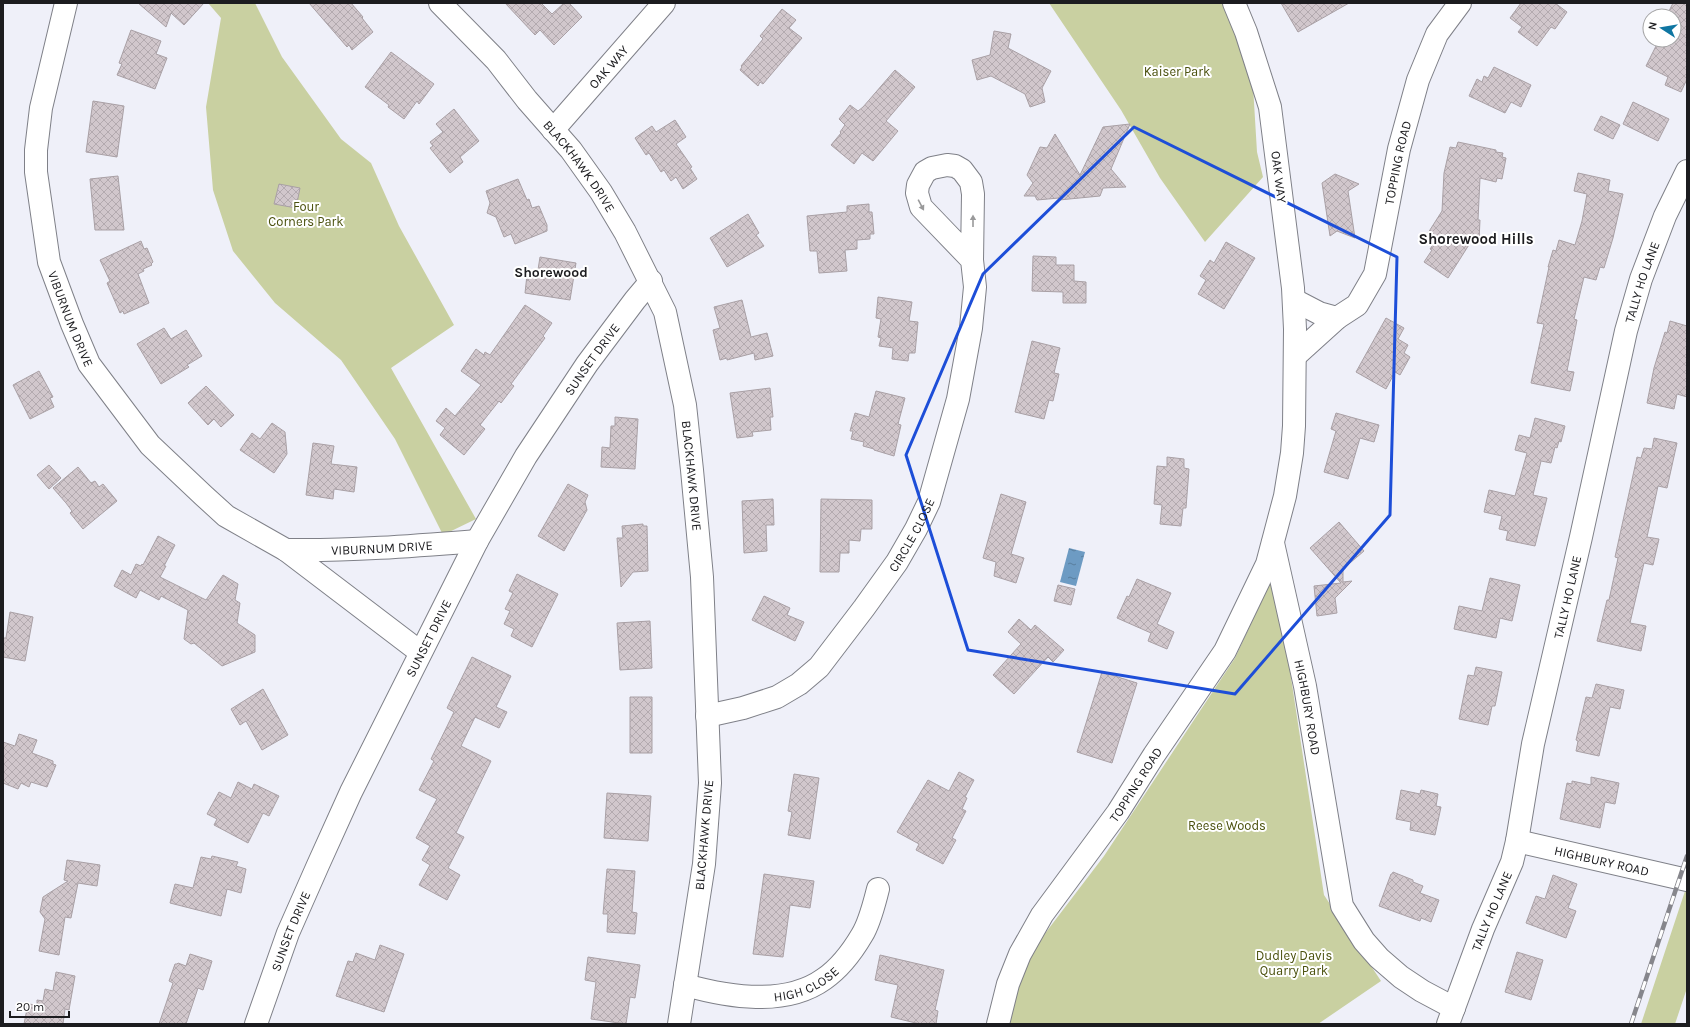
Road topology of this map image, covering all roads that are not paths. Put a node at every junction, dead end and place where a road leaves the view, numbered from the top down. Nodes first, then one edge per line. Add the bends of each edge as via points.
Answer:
1 (66, 3) edge
2 (440, 3) edge
3 (664, 3) edge
4 (1234, 3) edge
5 (1460, 3) edge
6 (554, 130) junction
7 (1685, 177) edge
8 (972, 260) dead end
9 (651, 281) junction
10 (1294, 300) junction
11 (1337, 318) junction
12 (1295, 356) junction
13 (477, 541) junction
14 (1273, 542) junction
15 (286, 550) junction
16 (420, 652) junction
17 (707, 716) junction
18 (1517, 841) junction
19 (1687, 880) edge
20 (878, 889) dead end
21 (685, 985) junction
22 (1451, 1016) edge
23 (256, 1024) edge
24 (679, 1024) edge
25 (998, 1024) edge

1 - 15 street, VIBURNUM DRIVE via 41,108 36,150 37,182 49,262 72,324 89,364 150,445 226,516
2 - 6 street, BLACKHAWK DRIVE via 496,60
3 - 6 street, OAK WAY
4 - 10 street, OAK WAY via 1270,107
5 - 11 street, TOPPING ROAD via 1437,34 1418,80 1399,149 1374,274 1357,305
6 - 9 street, BLACKHAWK DRIVE via 601,192
7 - 18 street, TALLY HO LANE via 1665,216 1641,279 1626,331 1533,744
8 - 17 street, CIRCLE CLOSE via 975,287 973,310 958,399 929,502 897,562 819,667 799,684 777,697
9 - 13 street, SUNSET DRIVE via 634,300 526,456
9 - 17 street, BLACKHAWK DRIVE via 665,312 684,405 702,577
10 - 11 street via 1318,313
10 - 12 street, OAK WAY
11 - 12 street, TOPPING ROAD
12 - 14 street, HIGHBURY ROAD via 1292,453 1285,496
13 - 15 street, VIBURNUM DRIVE via 322,551
13 - 16 street, SUNSET DRIVE
14 - 22 street, HIGHBURY ROAD via 1305,686 1342,906 1364,941 1379,958
14 - 25 street, TOPPING ROAD via 1266,568 1225,651 1089,853 1042,915 1022,950 1008,984
15 - 16 street, VIBURNUM DRIVE
16 - 23 street, SUNSET DRIVE via 314,872 288,933
17 - 21 street, BLACKHAWK DRIVE via 709,808 704,864
18 - 19 street, HIGHBURY ROAD
18 - 22 street, TALLY HO LANE via 1512,862 1483,929
20 - 21 street, HIGH CLOSE via 862,934 844,962 812,986 790,994 750,997
21 - 24 street, BLACKHAWK DRIVE

